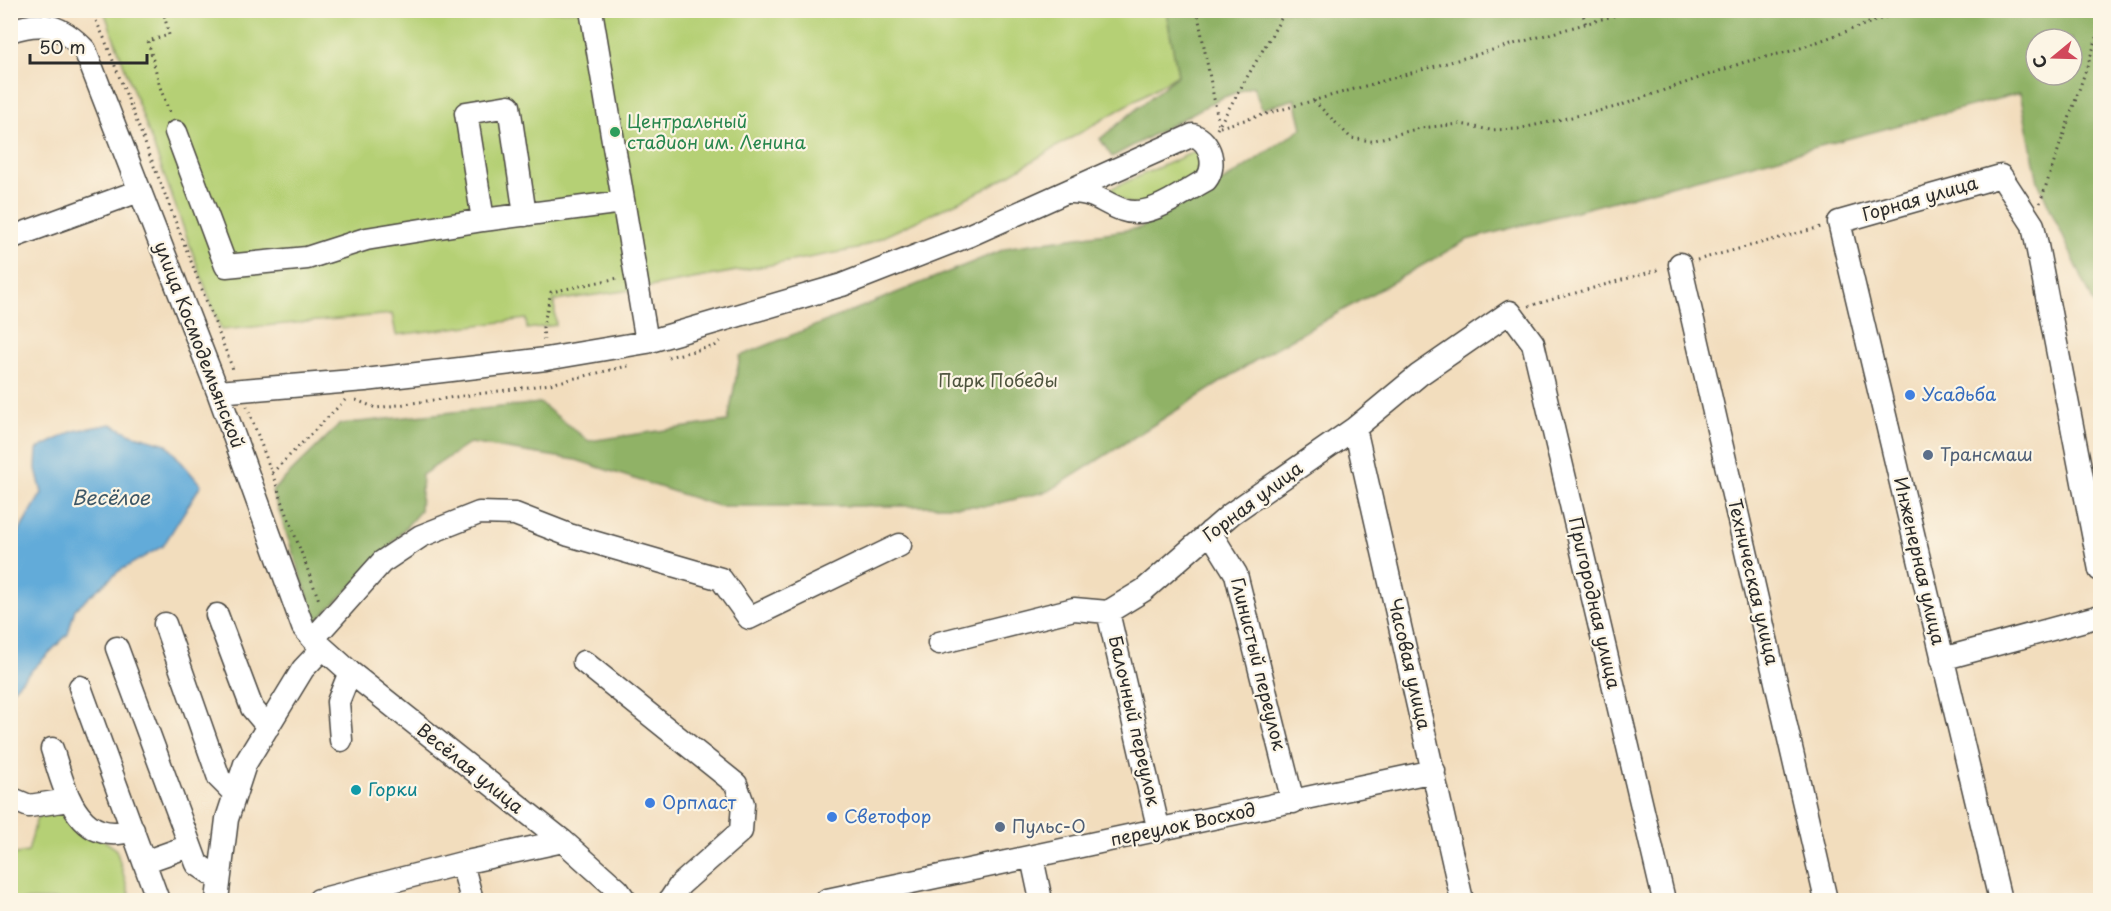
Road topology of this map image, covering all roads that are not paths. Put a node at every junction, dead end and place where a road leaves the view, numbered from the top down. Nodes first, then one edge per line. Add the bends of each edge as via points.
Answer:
1 (591, 10) edge
2 (10, 31) edge
3 (176, 132) road end
4 (140, 191) junction
5 (1071, 192) junction
6 (623, 202) junction
7 (525, 215) junction
8 (483, 220) junction
9 (1839, 222) joint
10 (10, 238) edge
11 (1680, 264) dead end
12 (1510, 312) joint
13 (647, 342) junction
14 (218, 392) junction
15 (1355, 428) junction
16 (1210, 532) junction
17 (900, 545) dead end
18 (2100, 570) edge
19 (1108, 612) junction
20 (217, 615) dead end
21 (2100, 616) edge
22 (165, 624) dead end
23 (321, 637) junction
24 (939, 643) dead end
25 (117, 648) dead end
26 (1942, 659) junction
27 (584, 662) dead end
28 (350, 672) junction
29 (80, 687) dead end
30 (268, 727) junction
31 (341, 740) dead end
32 (52, 749) dead end
33 (1434, 771) junction
34 (235, 794) junction
35 (10, 798) edge
36 (69, 800) junction
37 (1293, 802) junction
38 (133, 830) junction
39 (1159, 831) junction
40 (563, 841) junction
41 (189, 846) junction
42 (1032, 858) junction
43 (144, 862) junction
44 (462, 863) junction
45 (218, 878) junction
46 (158, 900) edge
47 (217, 900) edge
48 (319, 900) edge
49 (472, 900) edge
50 (625, 900) edge
51 (670, 900) edge
52 (827, 900) edge
53 (1041, 900) edge
54 (1462, 900) edge
55 (1664, 900) edge
56 (1826, 900) edge
57 (2000, 900) edge

1 - 6 street
2 - 4 street, улица Космодемьянской via 31,24 49,26 63,31 85,50
3 - 8 street via 226,266 307,258 366,239
4 - 10 street
4 - 14 street, улица Космодемьянской
5 - 5 street via 1193,135 1205,142 1212,159 1206,180 1147,212 1124,211 1091,192
5 - 13 street via 842,285
6 - 7 street
6 - 13 street
7 - 8 street
7 - 8 street via 509,106 466,113
9 - 18 street, Горная улица via 2001,176 2033,225
9 - 26 street, Инженерная улица
11 - 56 street, Техническая улица
12 - 15 street, Горная улица via 1419,375
12 - 55 street, Пригородная улица via 1533,343
13 - 14 street via 546,359
14 - 23 street, улица Космодемьянской via 303,627
15 - 16 street, Горная улица
15 - 33 street, Часовая улица
16 - 19 street, Горная улица via 1144,590
16 - 37 street, Глинистый переулок via 1236,574
17 - 23 street via 749,618 721,579 570,535 515,514 479,513 421,536 382,562
19 - 24 street via 1074,609
19 - 39 street, Балочный переулок
20 - 30 street via 252,708
21 - 26 street
22 - 34 street via 219,778
23 - 28 street, Весёлая улица
23 - 30 street
25 - 41 street
26 - 57 street, Инженерная улица
27 - 51 street via 736,784 743,804 741,831 680,885
28 - 31 street via 338,702
28 - 40 street, Весёлая улица
29 - 38 street
30 - 34 street via 245,764
32 - 36 street
33 - 37 street, переулок Восход
33 - 54 street, Часовая улица
34 - 45 street
35 - 36 street via 29,806
36 - 38 street via 96,831 116,835
37 - 39 street, переулок Восход
38 - 43 street
39 - 42 street, переулок Восход
40 - 44 street
40 - 50 street, Весёлая улица
41 - 43 street
41 - 45 street via 197,864
42 - 52 street, переулок Восход
42 - 53 street
43 - 46 street
44 - 48 street
44 - 49 street
45 - 47 street

